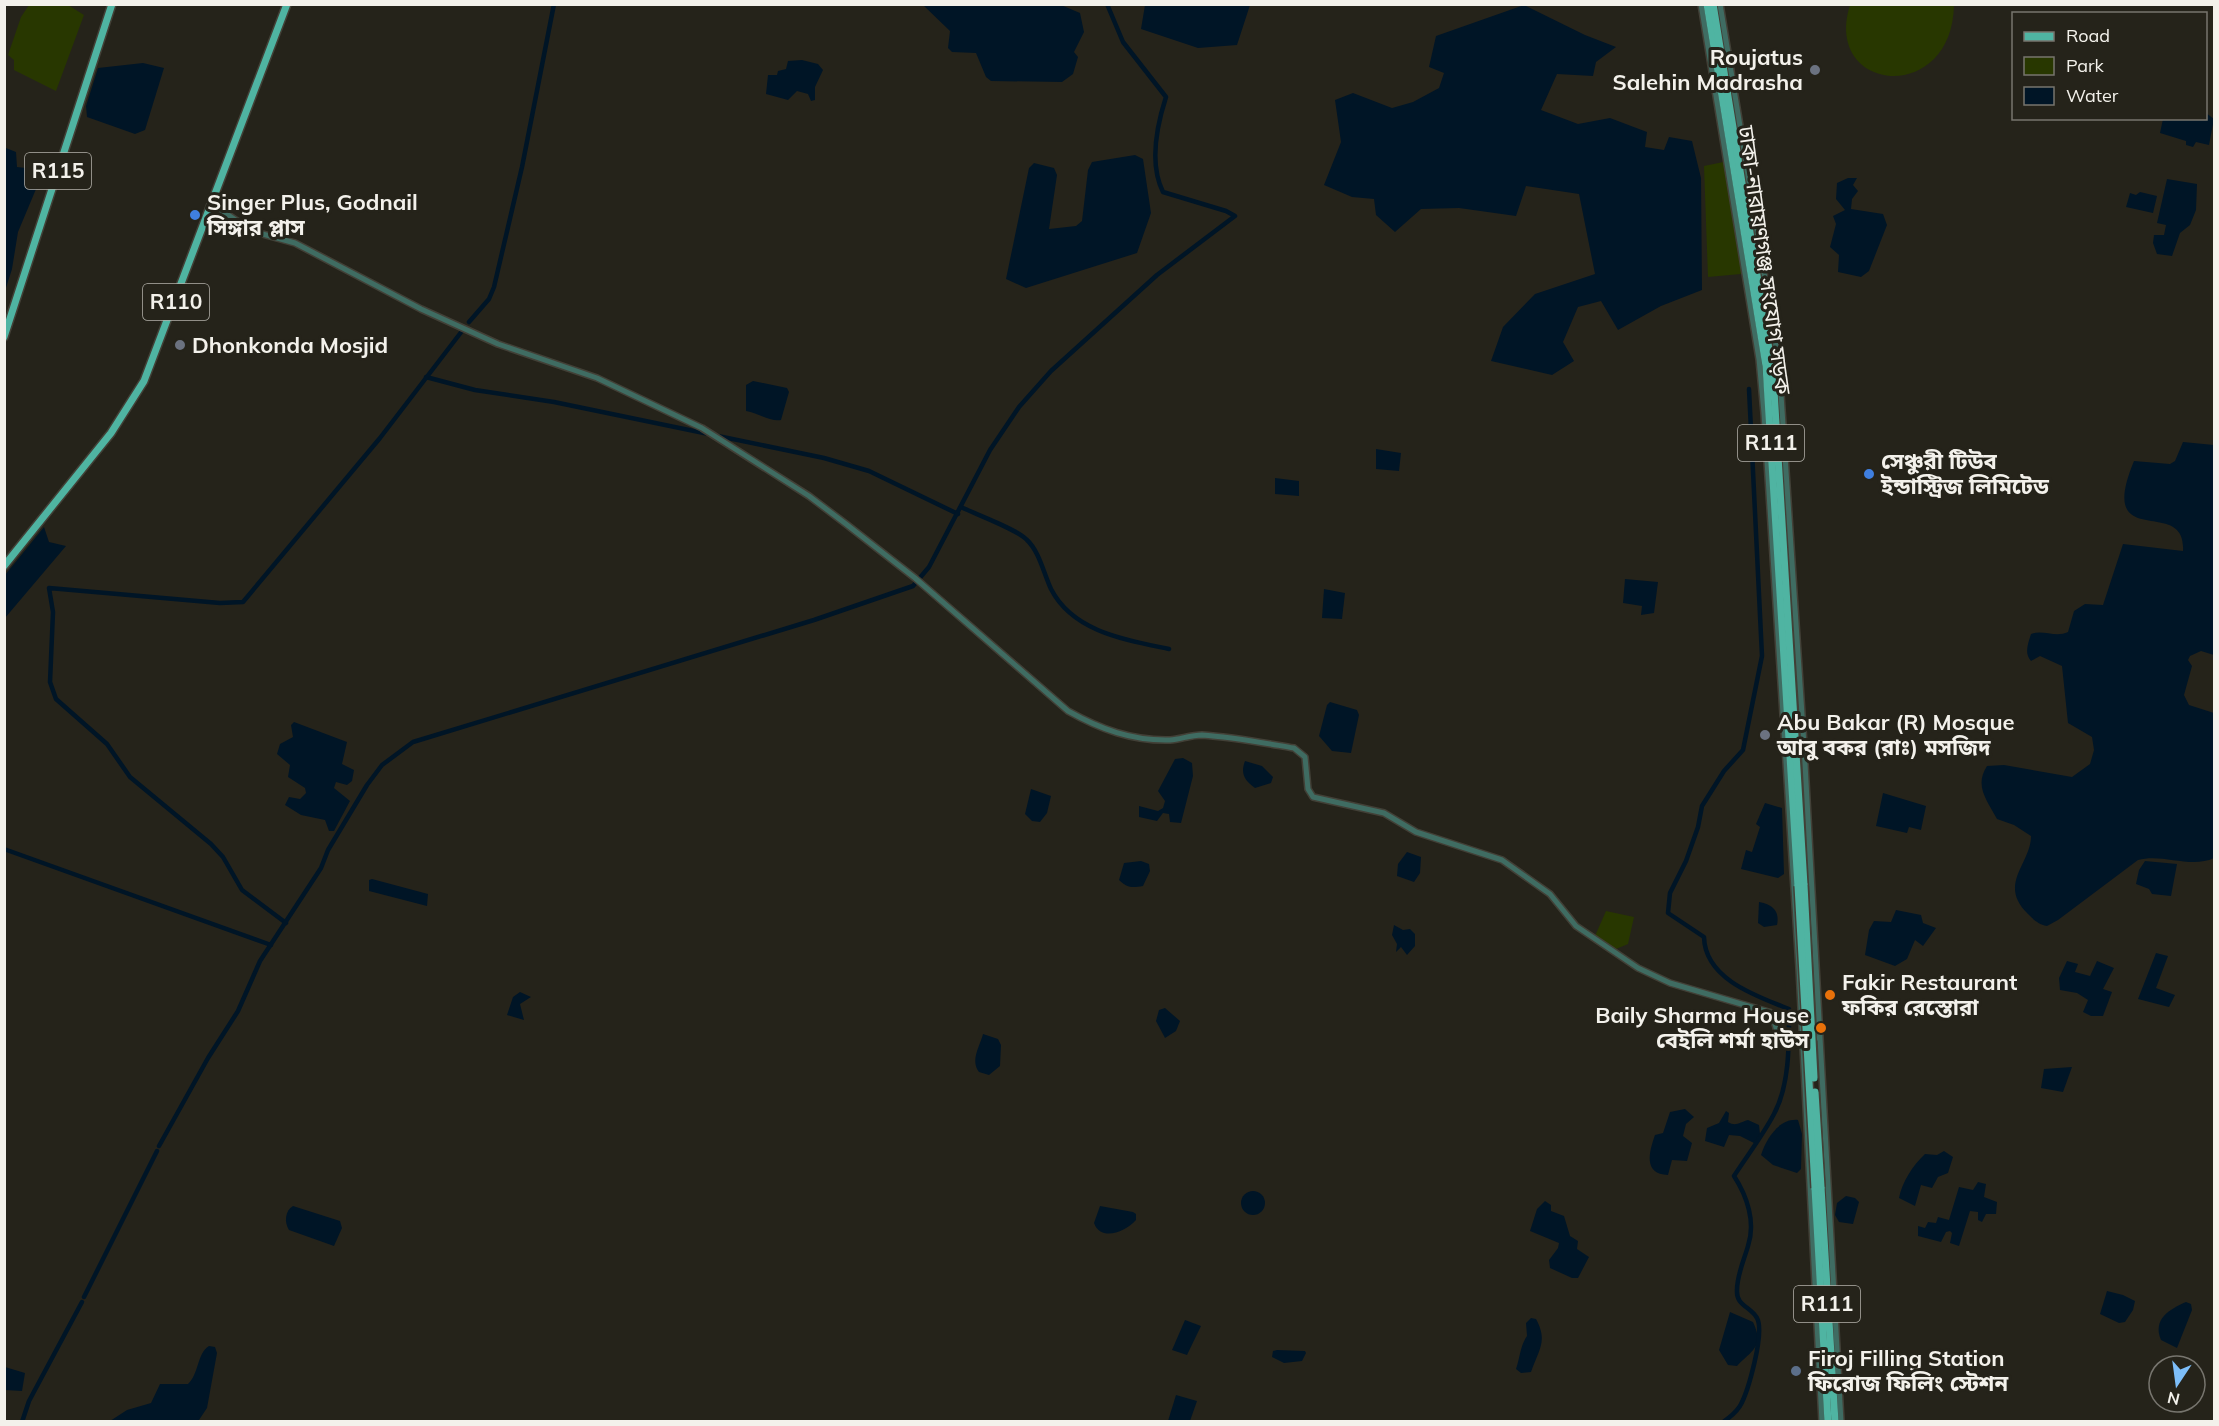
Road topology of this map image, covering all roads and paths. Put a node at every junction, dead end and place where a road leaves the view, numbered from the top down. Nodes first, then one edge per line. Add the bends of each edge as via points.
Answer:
1 (112, 4) edge
2 (287, 4) edge
3 (1701, 4) edge
4 (1707, 4) edge
5 (1713, 4) edge
6 (1720, 4) edge
7 (212, 204) junction
8 (4, 337) edge
9 (4, 566) edge
10 (1800, 864) junction
11 (1802, 1038) junction
12 (1818, 1038) junction
13 (1819, 1208) junction
14 (1826, 1335) junction
15 (1822, 1422) edge
16 (1828, 1422) edge
17 (1835, 1422) edge
18 (1841, 1422) edge

1 - 8 main road, R115
2 - 7 main road, R110
3 - 10 street via 1759,359
4 - 10 main road, ঢাকা-নারায়ণগঞ্জ সংযোগ সড়ক / R111 via 1766,366
5 - 10 main road, ঢাকা-নারায়ণগঞ্জ সংযোগ সড়ক / R111 via 1773,374
6 - 10 street via 1779,364 1792,546
7 - 9 main road, R110 via 138,393 111,433
7 - 11 street via 252,231 295,243 421,309 498,344 597,378 702,428 808,496 915,578 1068,711 1081,718 1135,738 1170,740 1202,735 1294,748 1305,757 1308,789 1313,797 1384,813 1416,832 1502,860 1550,894 1582,931 1638,968 1670,983 1772,1013 1778,1035
10 - 11 street
10 - 12 street
10 - 13 main road, ঢাকা-নারায়ণগঞ্জ সংযোগ সড়ক / R111, bridge
11 - 12 street
11 - 13 street
12 - 13 street
13 - 14 main road, ঢাকা-নারায়ণগঞ্জ সংযোগ সড়ক / R111
13 - 14 street
14 - 15 street
14 - 16 main road, ঢাকা-নারায়ণগঞ্জ সংযোগ সড়ক / R111
14 - 17 main road, ঢাকা-নারায়ণগঞ্জ সংযোগ সড়ক / R111
14 - 18 street

